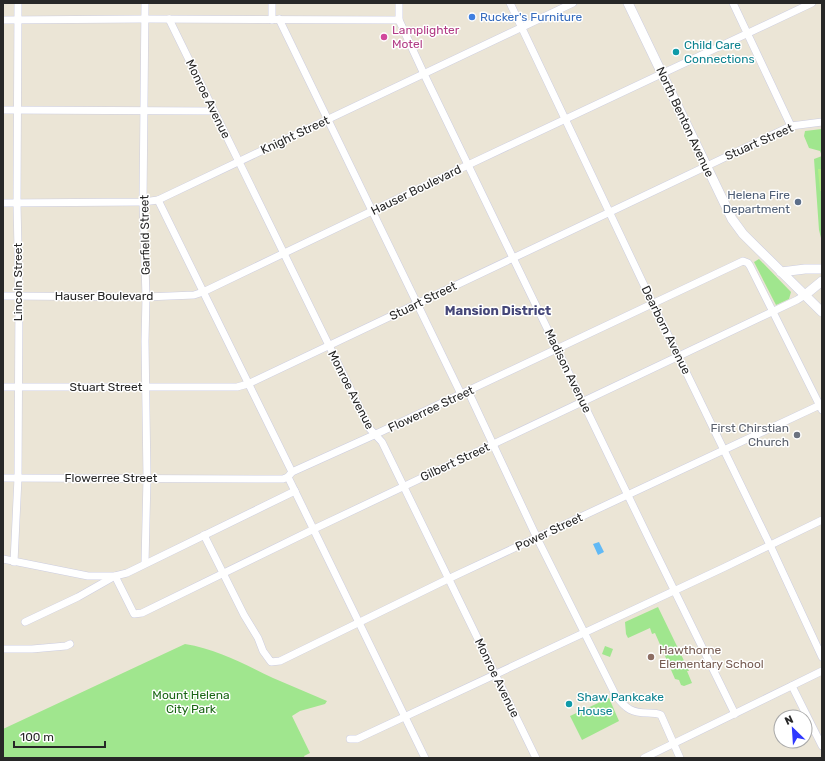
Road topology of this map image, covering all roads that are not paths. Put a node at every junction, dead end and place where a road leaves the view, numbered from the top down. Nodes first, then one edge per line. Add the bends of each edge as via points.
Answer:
1 (18, 3) edge
2 (145, 3) edge
3 (272, 3) edge
4 (399, 3) edge
5 (510, 3) edge
6 (573, 3) edge
7 (628, 3) edge
8 (733, 3) edge
9 (812, 3) edge
10 (145, 19) junction
11 (169, 19) junction
12 (3, 20) edge
13 (18, 20) junction
14 (276, 20) junction
15 (399, 20) junction
16 (522, 28) junction
17 (747, 33) junction
18 (662, 73) junction
19 (424, 74) junction
20 (3, 110) edge
21 (17, 110) junction
22 (143, 111) junction
23 (213, 111) junction
24 (566, 119) junction
25 (327, 120) junction
26 (822, 122) edge
27 (791, 126) junction
28 (238, 162) junction
29 (468, 165) junction
30 (706, 166) junction
31 (158, 200) junction
32 (143, 202) junction
33 (3, 203) edge
34 (17, 203) junction
35 (372, 211) junction
36 (610, 211) junction
37 (283, 254) junction
38 (513, 257) junction
39 (822, 269) edge
40 (781, 272) junction
41 (822, 281) edge
42 (203, 292) junction
43 (805, 295) junction
44 (3, 296) edge
45 (19, 297) junction
46 (146, 297) junction
47 (418, 303) junction
48 (653, 304) junction
49 (774, 312) junction
50 (822, 312) edge
51 (328, 346) junction
52 (557, 349) junction
53 (678, 357) junction
54 (248, 384) junction
55 (3, 387) edge
56 (18, 387) junction
57 (145, 387) junction
58 (465, 392) junction
59 (583, 402) junction
60 (821, 408) edge
61 (374, 435) junction
62 (493, 444) junction
63 (724, 450) junction
64 (290, 474) junction
65 (3, 478) edge
66 (18, 478) junction
67 (147, 478) junction
68 (404, 487) junction
69 (295, 491) junction
70 (628, 495) junction
71 (822, 520) edge
72 (314, 529) junction
73 (204, 535) junction
74 (538, 538) junction
75 (770, 545) junction
76 (3, 559) edge
77 (14, 562) junction
78 (145, 563) junction
79 (223, 573) junction
80 (115, 576) junction
81 (448, 579) junction
82 (674, 590) junction
83 (25, 622) dead end
84 (359, 623) junction
85 (584, 632) junction
86 (70, 644) dead end
87 (3, 649) edge
88 (822, 657) edge
89 (822, 671) edge
90 (494, 674) junction
91 (792, 686) junction
92 (735, 714) junction
93 (404, 716) junction
94 (350, 740) dead end
95 (674, 744) junction
96 (822, 746) edge
97 (425, 758) edge
98 (536, 758) edge
99 (644, 758) edge
100 (680, 758) edge

1 - 13 street, Lincoln Street
2 - 10 street, Garfield Street
3 - 14 street
4 - 15 street, Madison Avenue
5 - 16 street, Dearborn Avenue
6 - 16 street, Knight Street
7 - 18 main road, North Benton Avenue
8 - 17 street
9 - 17 street, Hauser Boulevard
10 - 11 street
10 - 13 street
10 - 22 street, Garfield Street
11 - 14 street
11 - 23 street, Monroe Avenue
12 - 13 street
13 - 21 street, Lincoln Street
14 - 15 street
14 - 25 street
15 - 19 street, Madison Avenue
16 - 19 street, Knight Street
16 - 24 street, Dearborn Avenue
17 - 18 street, Hauser Boulevard
17 - 27 street
18 - 24 street, Hauser Boulevard
18 - 30 main road, North Benton Avenue
19 - 25 street, Knight Street
19 - 29 street, Madison Avenue
20 - 21 street
21 - 22 street
21 - 34 street, Lincoln Street
22 - 23 street
22 - 32 street, Garfield Street
23 - 28 street, Monroe Avenue
24 - 29 street, Hauser Boulevard
24 - 36 street, Dearborn Avenue
25 - 28 street, Knight Street
25 - 35 street
26 - 27 street, Stuart Street
27 - 30 street, Stuart Street
28 - 31 street, Knight Street
28 - 37 street, Monroe Avenue
29 - 35 street, Hauser Boulevard
29 - 38 street, Madison Avenue
30 - 36 street, Stuart Street
30 - 40 main road, North Benton Avenue via 738,228
31 - 32 street, Knight Street
31 - 42 street
32 - 34 street, Knight Street
32 - 46 street, Garfield Street
33 - 34 street, Knight Street
34 - 45 street, Lincoln Street
35 - 37 street, Hauser Boulevard
35 - 47 street
36 - 38 street, Stuart Street
36 - 48 street, Dearborn Avenue
37 - 42 street, Hauser Boulevard
37 - 51 street, Monroe Avenue
38 - 47 street, Stuart Street
38 - 52 street, Madison Avenue
39 - 40 main road
40 - 43 main road, North Benton Avenue
41 - 43 main road
42 - 46 street, Hauser Boulevard via 194,295
42 - 54 street
43 - 49 street, Gilbert Street
43 - 50 main road, North Benton Avenue
44 - 45 street, Hauser Boulevard
45 - 46 street, Hauser Boulevard
45 - 56 street, Lincoln Street
46 - 57 street, Garfield Street
47 - 51 street, Stuart Street
47 - 58 street
48 - 49 street, Flowerree Street via 739,262 745,262 750,266
48 - 52 street, Flowerree Street
48 - 53 street, Dearborn Avenue
49 - 53 street, Gilbert Street
49 - 60 street
51 - 54 street, Stuart Street
51 - 61 street, Monroe Avenue
52 - 58 street, Flowerree Street
52 - 59 street, Madison Avenue
53 - 59 street, Gilbert Street
53 - 63 street, Dearborn Avenue
54 - 57 street, Stuart Street via 238,388
54 - 64 street
55 - 56 street, Stuart Street
56 - 57 street, Stuart Street
56 - 66 street, Lincoln Street
57 - 67 street, Garfield Street
58 - 61 street, Flowerree Street
58 - 62 street
59 - 62 street, Gilbert Street
59 - 70 street, Madison Avenue
60 - 63 street, Power Street
61 - 64 street, Flowerree Street
61 - 68 street, Monroe Avenue via 382,442
62 - 68 street, Gilbert Street
62 - 74 street
63 - 70 street, Power Street
63 - 75 street, Dearborn Avenue
64 - 67 street, Flowerree Street via 283,479
64 - 69 street
65 - 66 street, Flowerree Street
66 - 67 street, Flowerree Street
66 - 77 street, Lincoln Street
67 - 78 street, Garfield Street
68 - 72 street, Gilbert Street
68 - 81 street, Monroe Avenue
69 - 72 street
69 - 73 street
70 - 74 street, Power Street
70 - 82 street, Madison Avenue
71 - 75 street
72 - 79 street, Gilbert Street
72 - 84 street
73 - 78 street
73 - 79 street
74 - 81 street, Power Street
74 - 85 street
75 - 82 street
75 - 88 street, Dearborn Avenue
76 - 77 street
77 - 80 street via 88,576
78 - 80 street via 127,573
79 - 80 street, Gilbert Street via 137,614 130,608
79 - 84 street, Power Street via 271,662 280,662
80 - 83 street
81 - 84 street, Power Street
81 - 90 street, Monroe Avenue
82 - 85 street
82 - 92 street, Madison Avenue
84 - 93 street
85 - 90 street
85 - 95 street via 616,696 626,707 637,713 661,716
86 - 87 street via 32,649
89 - 91 street
90 - 93 street
90 - 98 street, Monroe Avenue
91 - 92 street
91 - 96 street
92 - 95 street
93 - 94 street
93 - 97 street
95 - 99 street
95 - 100 street

